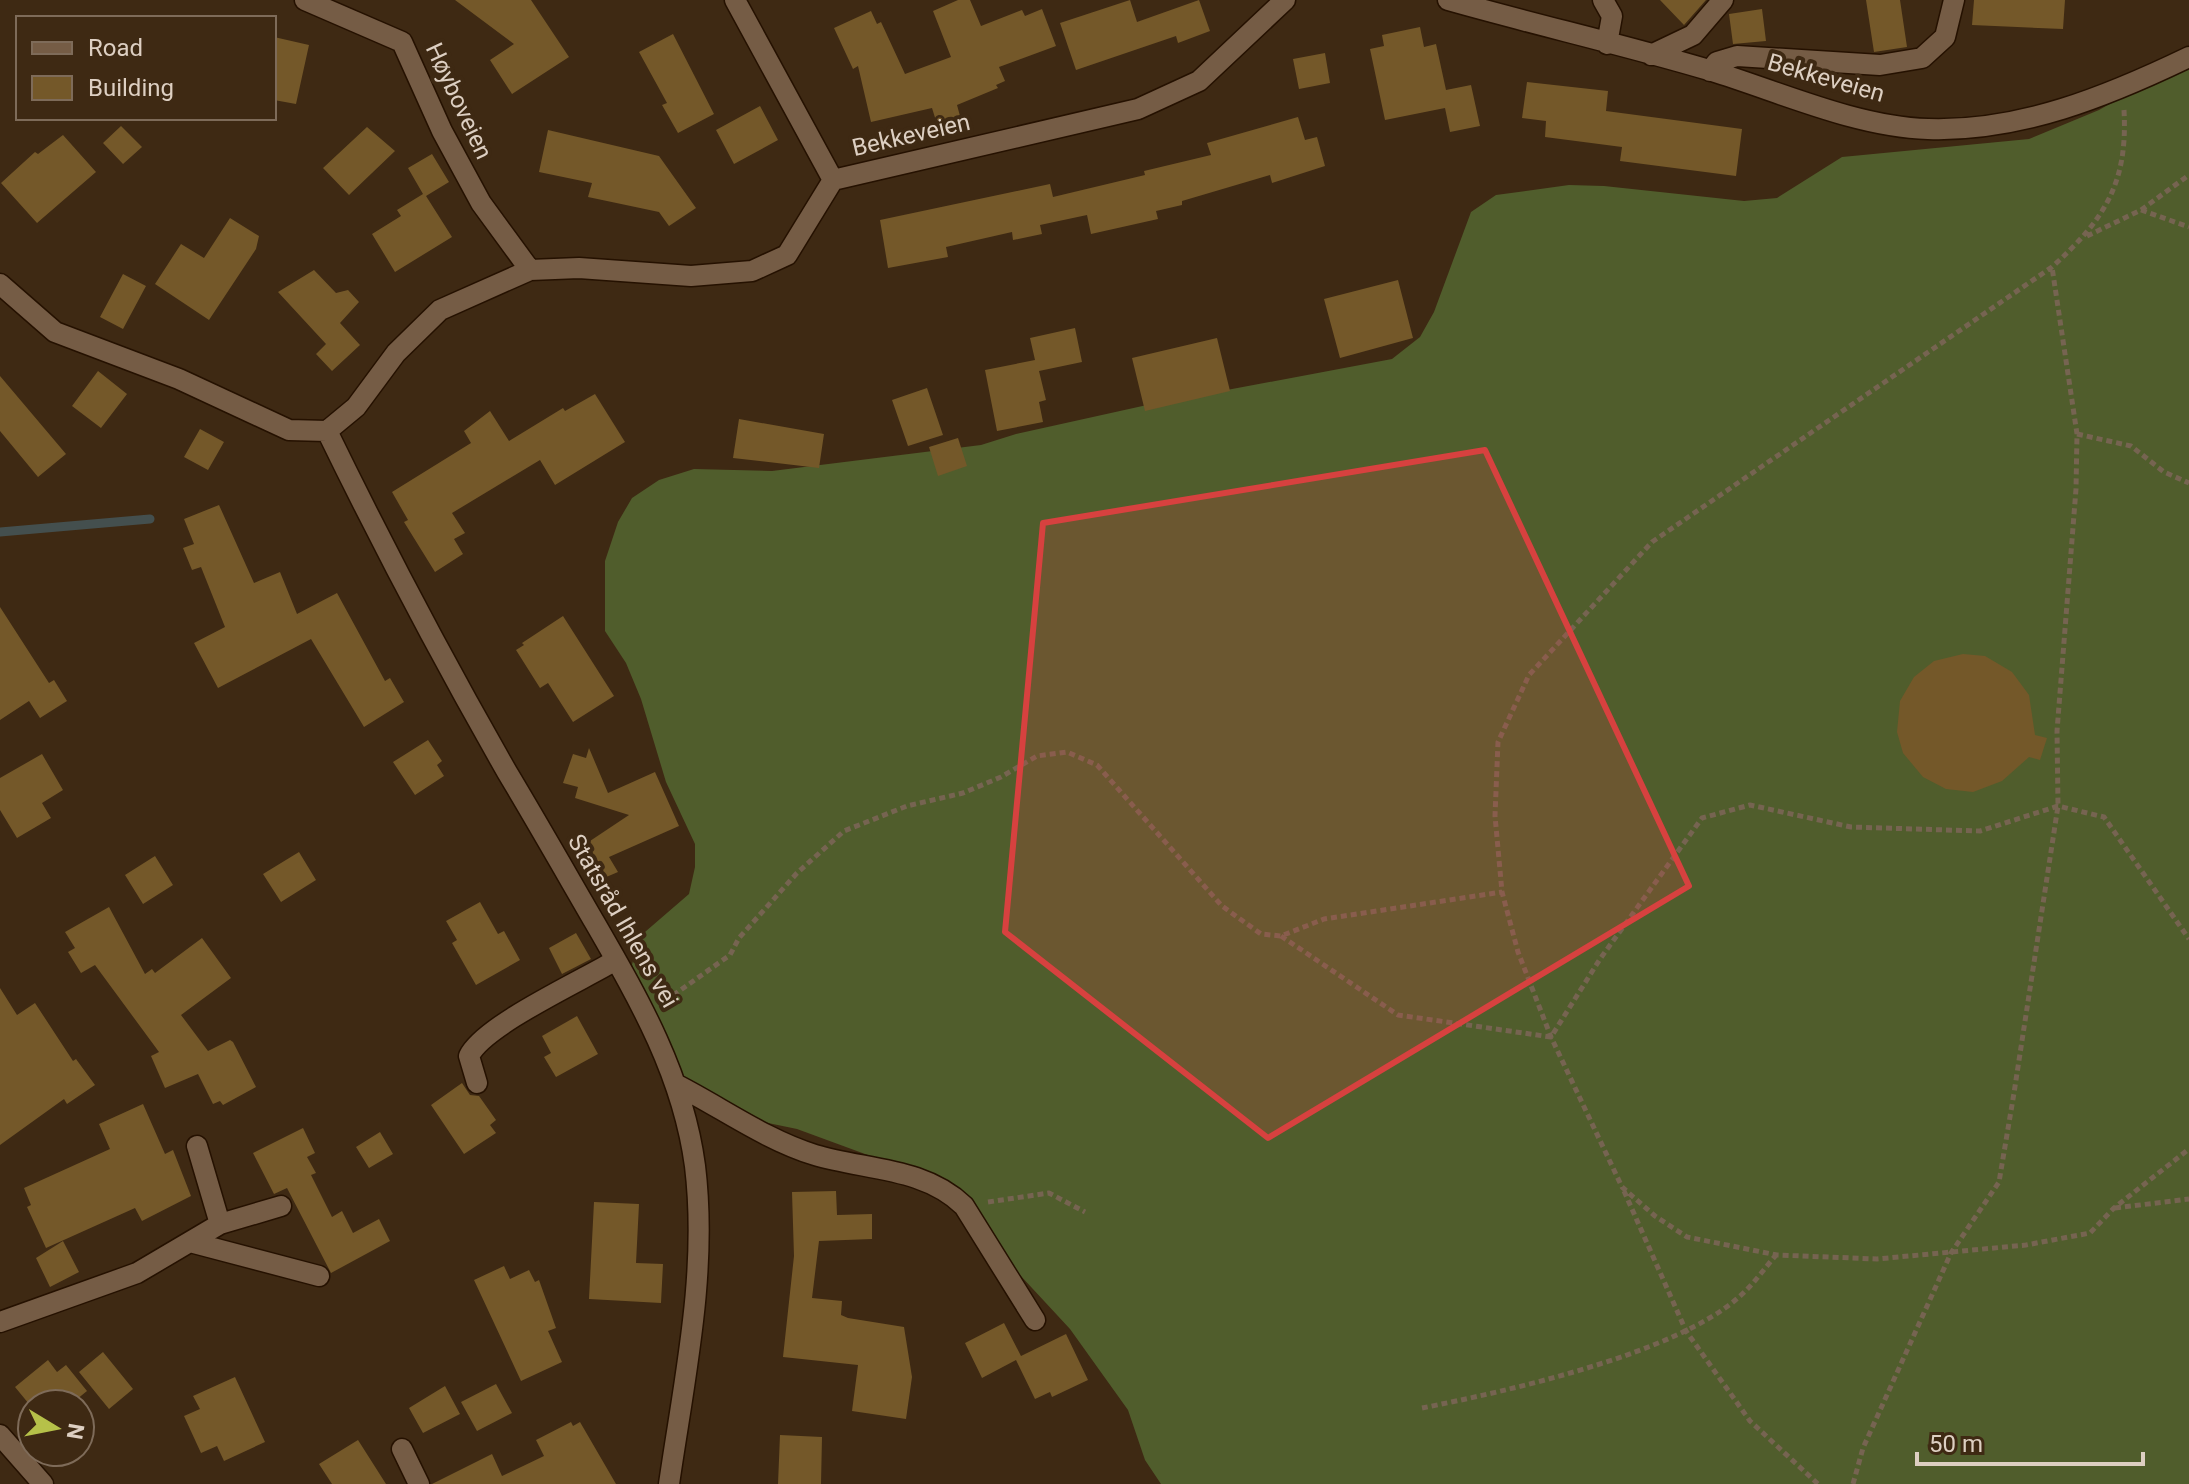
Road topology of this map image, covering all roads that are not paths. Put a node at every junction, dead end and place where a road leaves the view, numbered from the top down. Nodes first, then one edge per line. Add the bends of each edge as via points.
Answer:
1 (305, 0) edge
2 (735, 0) edge
3 (1285, 0) edge
4 (1448, 0) edge
5 (1603, 0) edge
6 (1723, 0) edge
7 (1954, 0) edge
8 (1607, 44) junction
9 (1651, 55) junction
10 (2189, 57) edge
11 (1710, 71) junction
12 (833, 180) junction
13 (530, 270) junction
14 (0, 284) edge
15 (327, 431) junction
16 (616, 960) junction
17 (477, 1083) dead end
18 (677, 1085) junction
19 (197, 1146) dead end
20 (281, 1206) dead end
21 (220, 1224) junction
22 (190, 1242) junction
23 (319, 1276) dead end
24 (1035, 1320) dead end
25 (0, 1322) edge
26 (0, 1435) edge
27 (402, 1449) dead end
28 (43, 1484) edge
29 (419, 1484) edge
30 (669, 1484) edge

1 - 13 street, Høyboveien via 402,42 481,203
2 - 12 street
3 - 12 street, Bekkeveien via 1199,81 1138,109
4 - 8 street, Bekkeveien
5 - 8 street via 1612,16
6 - 9 street via 1693,35
7 - 11 street via 1945,37 1922,58 1880,65 1737,56 1717,62
8 - 9 street, Bekkeveien
9 - 11 street, Bekkeveien
10 - 11 street, Bekkeveien via 2123,89 2048,113 1982,127 1926,129 1842,114
12 - 13 street, Bekkeveien via 787,255 752,271 691,276
13 - 15 street, Bekkeveien via 440,310 396,353 356,407
14 - 15 street via 55,332 179,379 289,430
15 - 16 street, Statsråd Ihlens vei via 397,572
16 - 17 street via 505,1023 473,1048 469,1056
16 - 18 street, Statsråd Ihlens vei via 648,1013
18 - 24 street via 815,1155 932,1182 964,1206
18 - 30 street, Statsråd Ihlens vei via 695,1164 699,1218 691,1331
19 - 21 street
20 - 21 street
21 - 22 street
22 - 23 street
22 - 25 street via 137,1273
26 - 28 street
27 - 29 street

